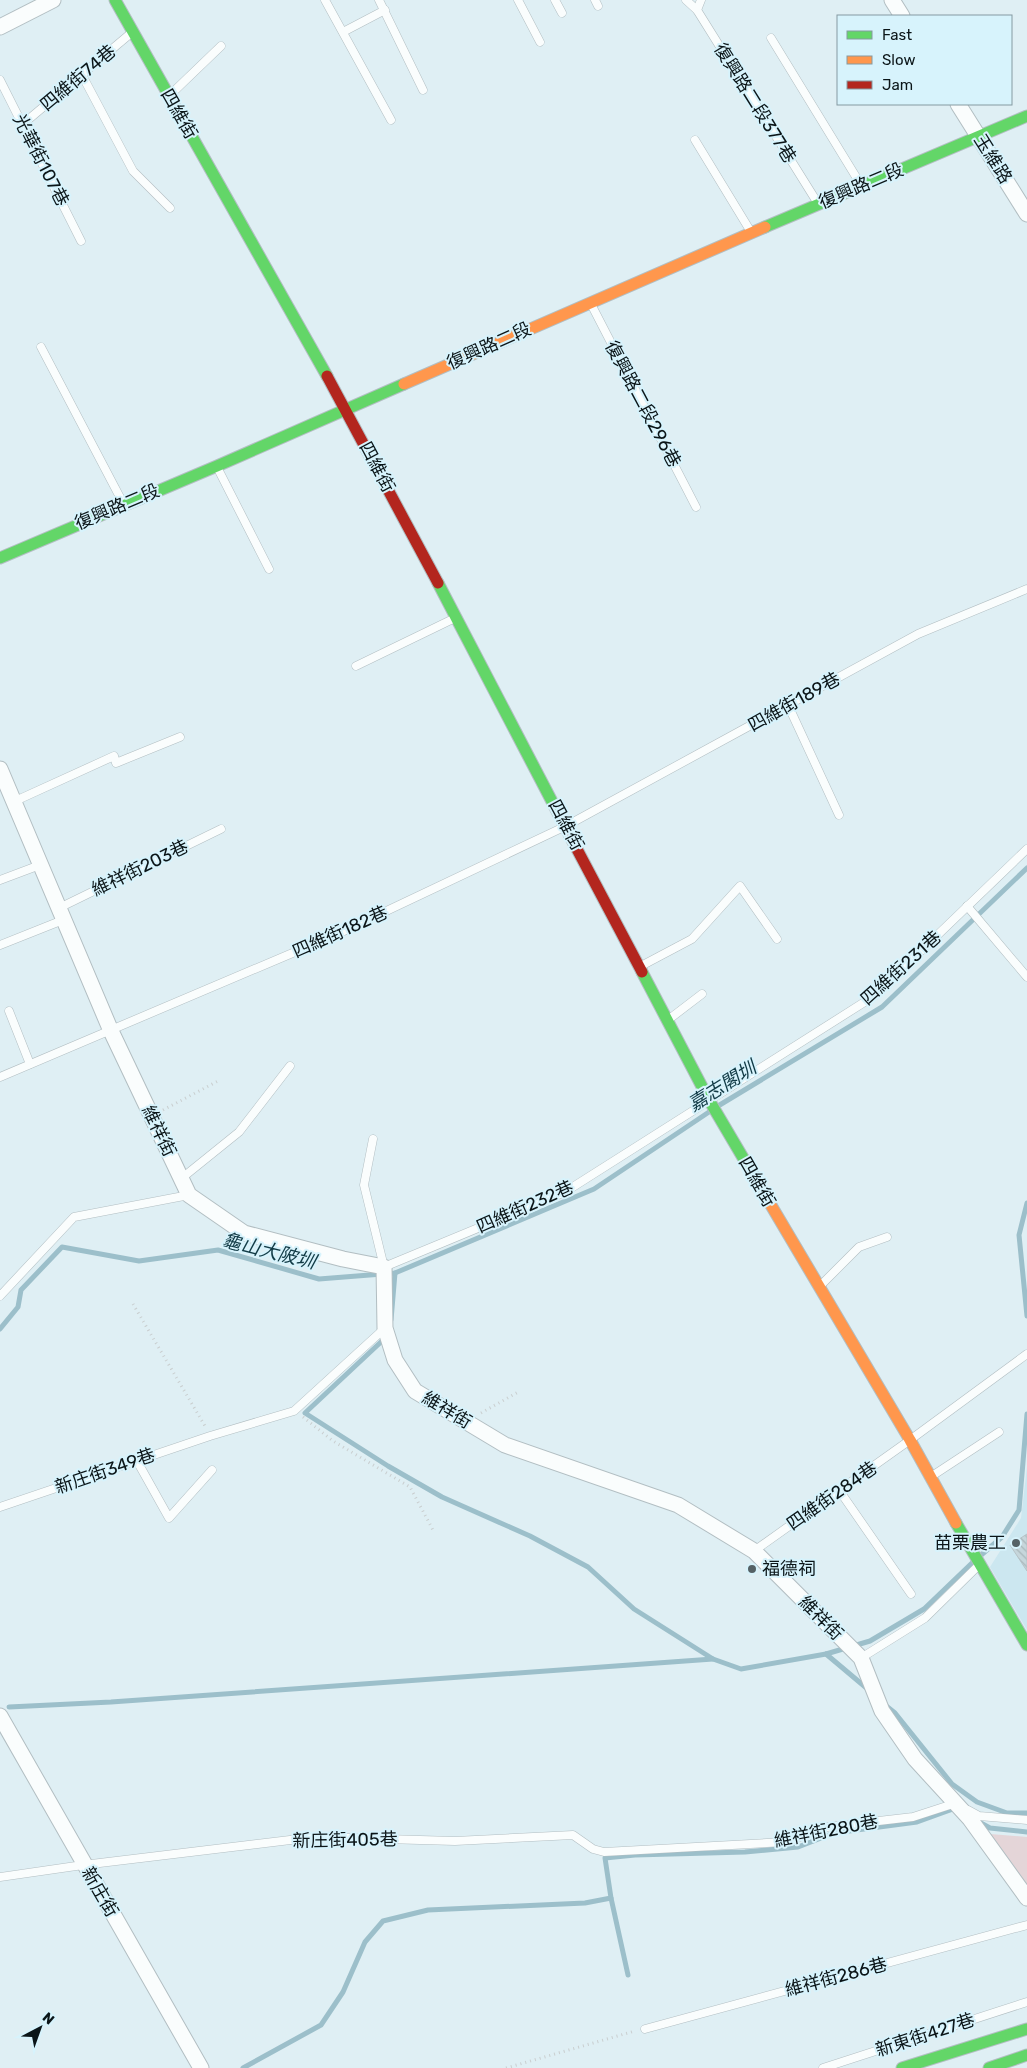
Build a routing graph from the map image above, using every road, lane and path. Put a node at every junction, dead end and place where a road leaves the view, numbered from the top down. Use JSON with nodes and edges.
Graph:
{"nodes":[{"id":1,"x":53,"y":0,"type":"edge"},
{"id":2,"x":115,"y":0,"type":"edge"},
{"id":3,"x":325,"y":0,"type":"edge"},
{"id":4,"x":379,"y":0,"type":"edge"},
{"id":5,"x":518,"y":0,"type":"edge"},
{"id":6,"x":555,"y":0,"type":"edge"},
{"id":7,"x":686,"y":0,"type":"edge"},
{"id":8,"x":701,"y":0,"type":"edge"},
{"id":9,"x":892,"y":0,"type":"edge"},
{"id":10,"x":385,"y":10,"type":"junction"},
{"id":11,"x":697,"y":10,"type":"junction"},
{"id":12,"x":562,"y":13,"type":"dead end"},
{"id":13,"x":901,"y":15,"type":"edge"},
{"id":14,"x":0,"y":27,"type":"edge"},
{"id":15,"x":132,"y":32,"type":"junction"},
{"id":16,"x":343,"y":32,"type":"junction"},
{"id":17,"x":771,"y":38,"type":"dead end"},
{"id":18,"x":540,"y":42,"type":"dead end"},
{"id":19,"x":221,"y":46,"type":"dead end"},
{"id":20,"x":82,"y":75,"type":"junction"},
{"id":21,"x":0,"y":80,"type":"edge"},
{"id":22,"x":423,"y":90,"type":"dead end"},
{"id":23,"x":169,"y":97,"type":"junction"},
{"id":24,"x":959,"y":105,"type":"edge"},
{"id":25,"x":1027,"y":116,"type":"edge"},
{"id":26,"x":391,"y":120,"type":"dead end"},
{"id":27,"x":23,"y":124,"type":"junction"},
{"id":28,"x":979,"y":137,"type":"junction"},
{"id":29,"x":695,"y":140,"type":"dead end"},
{"id":30,"x":862,"y":186,"type":"junction"},
{"id":31,"x":818,"y":204,"type":"junction"},
{"id":32,"x":170,"y":208,"type":"dead end"},
{"id":33,"x":1027,"y":214,"type":"edge"},
{"id":34,"x":751,"y":233,"type":"junction"},
{"id":35,"x":81,"y":241,"type":"dead end"},
{"id":36,"x":590,"y":302,"type":"junction"},
{"id":37,"x":41,"y":347,"type":"dead end"},
{"id":38,"x":346,"y":409,"type":"junction"},
{"id":39,"x":216,"y":466,"type":"junction"},
{"id":40,"x":124,"y":504,"type":"junction"},
{"id":41,"x":696,"y":507,"type":"dead end"},
{"id":42,"x":0,"y":558,"type":"edge"},
{"id":43,"x":269,"y":569,"type":"dead end"},
{"id":44,"x":1027,"y":589,"type":"edge"},
{"id":45,"x":456,"y":618,"type":"junction"},
{"id":46,"x":356,"y":666,"type":"dead end"},
{"id":47,"x":788,"y":705,"type":"junction"},
{"id":48,"x":180,"y":737,"type":"dead end"},
{"id":49,"x":0,"y":769,"type":"edge"},
{"id":50,"x":13,"y":802,"type":"junction"},
{"id":51,"x":839,"y":815,"type":"dead end"},
{"id":52,"x":566,"y":826,"type":"junction"},
{"id":53,"x":222,"y":828,"type":"dead end"},
{"id":54,"x":1027,"y":849,"type":"edge"},
{"id":55,"x":40,"y":866,"type":"junction"},
{"id":56,"x":0,"y":880,"type":"edge"},
{"id":57,"x":967,"y":906,"type":"junction"},
{"id":58,"x":61,"y":914,"type":"junction"},
{"id":59,"x":777,"y":939,"type":"dead end"},
{"id":60,"x":0,"y":944,"type":"edge"},
{"id":61,"x":639,"y":966,"type":"junction"},
{"id":62,"x":1027,"y":977,"type":"edge"},
{"id":63,"x":702,"y":994,"type":"dead end"},
{"id":64,"x":9,"y":1011,"type":"dead end"},
{"id":65,"x":667,"y":1021,"type":"junction"},
{"id":66,"x":111,"y":1030,"type":"junction"},
{"id":67,"x":30,"y":1064,"type":"junction"},
{"id":68,"x":290,"y":1066,"type":"dead end"},
{"id":69,"x":0,"y":1077,"type":"edge"},
{"id":70,"x":218,"y":1081,"type":"dead end"},
{"id":71,"x":709,"y":1100,"type":"junction"},
{"id":72,"x":152,"y":1115,"type":"junction"},
{"id":73,"x":373,"y":1140,"type":"dead end"},
{"id":74,"x":182,"y":1178,"type":"junction"},
{"id":75,"x":189,"y":1195,"type":"junction"},
{"id":76,"x":887,"y":1238,"type":"dead end"},
{"id":77,"x":384,"y":1267,"type":"junction"},
{"id":78,"x":819,"y":1288,"type":"junction"},
{"id":79,"x":0,"y":1296,"type":"edge"},
{"id":80,"x":133,"y":1304,"type":"dead end"},
{"id":81,"x":384,"y":1328,"type":"junction"},
{"id":82,"x":1027,"y":1354,"type":"edge"},
{"id":83,"x":520,"y":1391,"type":"dead end"},
{"id":84,"x":294,"y":1411,"type":"junction"},
{"id":85,"x":466,"y":1422,"type":"junction"},
{"id":86,"x":999,"y":1432,"type":"dead end"},
{"id":87,"x":210,"y":1436,"type":"junction"},
{"id":88,"x":910,"y":1440,"type":"junction"},
{"id":89,"x":137,"y":1461,"type":"junction"},
{"id":90,"x":212,"y":1470,"type":"dead end"},
{"id":91,"x":930,"y":1477,"type":"junction"},
{"id":92,"x":839,"y":1490,"type":"junction"},
{"id":93,"x":0,"y":1507,"type":"edge"},
{"id":94,"x":433,"y":1530,"type":"dead end"},
{"id":95,"x":754,"y":1551,"type":"junction"},
{"id":96,"x":979,"y":1564,"type":"junction"},
{"id":97,"x":911,"y":1594,"type":"dead end"},
{"id":98,"x":1027,"y":1645,"type":"edge"},
{"id":99,"x":861,"y":1658,"type":"junction"},
{"id":100,"x":0,"y":1716,"type":"edge"},
{"id":101,"x":956,"y":1802,"type":"junction"},
{"id":102,"x":1027,"y":1820,"type":"edge"},
{"id":103,"x":604,"y":1852,"type":"joint"},
{"id":104,"x":83,"y":1864,"type":"junction"},
{"id":105,"x":0,"y":1876,"type":"edge"},
{"id":106,"x":1027,"y":1898,"type":"edge"},
{"id":107,"x":1027,"y":1925,"type":"edge"},
{"id":108,"x":1027,"y":2002,"type":"edge"},
{"id":109,"x":645,"y":2028,"type":"joint"},
{"id":110,"x":1027,"y":2030,"type":"edge"},
{"id":111,"x":1027,"y":2055,"type":"edge"},
{"id":112,"x":201,"y":2068,"type":"edge"},
{"id":113,"x":506,"y":2068,"type":"edge"},
{"id":114,"x":824,"y":2068,"type":"edge"},
{"id":115,"x":902,"y":2068,"type":"edge"},
{"id":116,"x":989,"y":2068,"type":"edge"}],
"edges":[{"from":1,"to":14,"type":"street"},
{"from":2,"to":15,"type":"street","name":"四維街"},
{"from":3,"to":16,"type":"lane"},
{"from":4,"to":10,"type":"lane"},
{"from":5,"to":18,"type":"lane"},
{"from":6,"to":12,"type":"lane"},
{"from":7,"to":11,"type":"lane","name":"復興路二段377巷"},
{"from":8,"to":11,"type":"lane"},
{"from":9,"to":13,"type":"street"},
{"from":10,"to":16,"type":"lane"},
{"from":10,"to":22,"type":"lane"},
{"from":11,"to":31,"type":"lane","name":"復興路二段377巷"},
{"from":15,"to":20,"type":"lane","name":"四維街74巷"},
{"from":15,"to":23,"type":"street","name":"四維街"},
{"from":16,"to":26,"type":"lane"},
{"from":17,"to":30,"type":"lane"},
{"from":19,"to":23,"type":"lane"},
{"from":20,"to":27,"type":"lane","name":"四維街74巷"},
{"from":20,"to":32,"type":"lane"},
{"from":21,"to":27,"type":"lane","name":"光華街107巷"},
{"from":23,"to":38,"type":"street","name":"四維街"},
{"from":24,"to":28,"type":"street","name":"玉維路"},
{"from":25,"to":28,"type":"street","name":"復興路二段"},
{"from":27,"to":35,"type":"lane","name":"光華街107巷"},
{"from":28,"to":30,"type":"street","name":"復興路二段"},
{"from":28,"to":33,"type":"street","name":"玉維路"},
{"from":29,"to":34,"type":"lane"},
{"from":30,"to":31,"type":"street","name":"復興路二段"},
{"from":31,"to":34,"type":"street","name":"復興路二段"},
{"from":34,"to":36,"type":"street","name":"復興路二段"},
{"from":36,"to":38,"type":"street","name":"復興路二段"},
{"from":36,"to":41,"type":"lane","name":"復興路二段296巷"},
{"from":37,"to":40,"type":"lane"},
{"from":38,"to":39,"type":"street","name":"復興路二段"},
{"from":38,"to":45,"type":"street","name":"四維街"},
{"from":39,"to":40,"type":"street","name":"復興路二段"},
{"from":39,"to":43,"type":"lane"},
{"from":40,"to":42,"type":"street","name":"復興路二段"},
{"from":44,"to":47,"type":"lane","name":"四維街189巷"},
{"from":45,"to":46,"type":"lane"},
{"from":45,"to":52,"type":"street","name":"四維街"},
{"from":47,"to":51,"type":"lane"},
{"from":47,"to":52,"type":"lane","name":"四維街189巷"},
{"from":48,"to":50,"type":"lane"},
{"from":49,"to":50,"type":"street","name":"維祥街"},
{"from":50,"to":55,"type":"street","name":"維祥街"},
{"from":52,"to":61,"type":"street","name":"四維街"},
{"from":52,"to":66,"type":"lane","name":"四維街182巷"},
{"from":53,"to":58,"type":"lane","name":"維祥街203巷"},
{"from":54,"to":57,"type":"lane","name":"四維街231巷"},
{"from":55,"to":56,"type":"lane"},
{"from":55,"to":58,"type":"street","name":"維祥街"},
{"from":57,"to":62,"type":"lane"},
{"from":57,"to":71,"type":"lane","name":"四維街231巷"},
{"from":58,"to":60,"type":"lane","name":"維祥街203巷"},
{"from":58,"to":66,"type":"street","name":"維祥街"},
{"from":59,"to":61,"type":"lane"},
{"from":61,"to":65,"type":"street","name":"四維街"},
{"from":63,"to":65,"type":"lane"},
{"from":64,"to":67,"type":"lane"},
{"from":65,"to":71,"type":"street","name":"四維街"},
{"from":66,"to":67,"type":"lane","name":"四維街182巷"},
{"from":66,"to":72,"type":"street","name":"維祥街"},
{"from":67,"to":69,"type":"lane","name":"四維街182巷"},
{"from":68,"to":74,"type":"lane"},
{"from":70,"to":72,"type":"path"},
{"from":71,"to":77,"type":"lane","name":"四維街232巷"},
{"from":71,"to":78,"type":"street","name":"四維街"},
{"from":72,"to":74,"type":"street","name":"維祥街"},
{"from":73,"to":77,"type":"lane"},
{"from":74,"to":75,"type":"street","name":"維祥街"},
{"from":75,"to":77,"type":"street"},
{"from":75,"to":79,"type":"lane"},
{"from":76,"to":78,"type":"lane"},
{"from":77,"to":81,"type":"street","name":"維祥街"},
{"from":78,"to":88,"type":"street","name":"四維街"},
{"from":80,"to":87,"type":"path"},
{"from":81,"to":84,"type":"lane"},
{"from":81,"to":85,"type":"street","name":"維祥街"},
{"from":82,"to":88,"type":"lane","name":"四維街284巷"},
{"from":83,"to":85,"type":"path"},
{"from":84,"to":87,"type":"lane","name":"新庄街349巷"},
{"from":84,"to":94,"type":"path"},
{"from":85,"to":95,"type":"street","name":"維祥街"},
{"from":86,"to":91,"type":"lane"},
{"from":87,"to":89,"type":"lane","name":"新庄街349巷"},
{"from":88,"to":91,"type":"street","name":"四維街"},
{"from":88,"to":92,"type":"lane","name":"四維街284巷"},
{"from":89,"to":90,"type":"lane"},
{"from":89,"to":93,"type":"lane","name":"新庄街349巷"},
{"from":91,"to":96,"type":"street","name":"四維街"},
{"from":92,"to":95,"type":"lane","name":"四維街284巷"},
{"from":92,"to":97,"type":"lane"},
{"from":95,"to":99,"type":"street","name":"維祥街"},
{"from":96,"to":98,"type":"street","name":"四維街"},
{"from":96,"to":99,"type":"lane"},
{"from":99,"to":101,"type":"street","name":"維祥街"},
{"from":100,"to":104,"type":"street","name":"新庄街"},
{"from":101,"to":102,"type":"lane"},
{"from":101,"to":103,"type":"lane","name":"維祥街280巷"},
{"from":101,"to":106,"type":"street","name":"維祥街"},
{"from":103,"to":104,"type":"lane","name":"新庄街405巷"},
{"from":104,"to":105,"type":"lane","name":"新庄街405巷"},
{"from":104,"to":112,"type":"street","name":"新庄街"},
{"from":107,"to":109,"type":"lane","name":"維祥街286巷"},
{"from":108,"to":114,"type":"lane","name":"新東街427巷"},
{"from":109,"to":113,"type":"path"},
{"from":110,"to":115,"type":"street"},
{"from":111,"to":116,"type":"street"}]}
